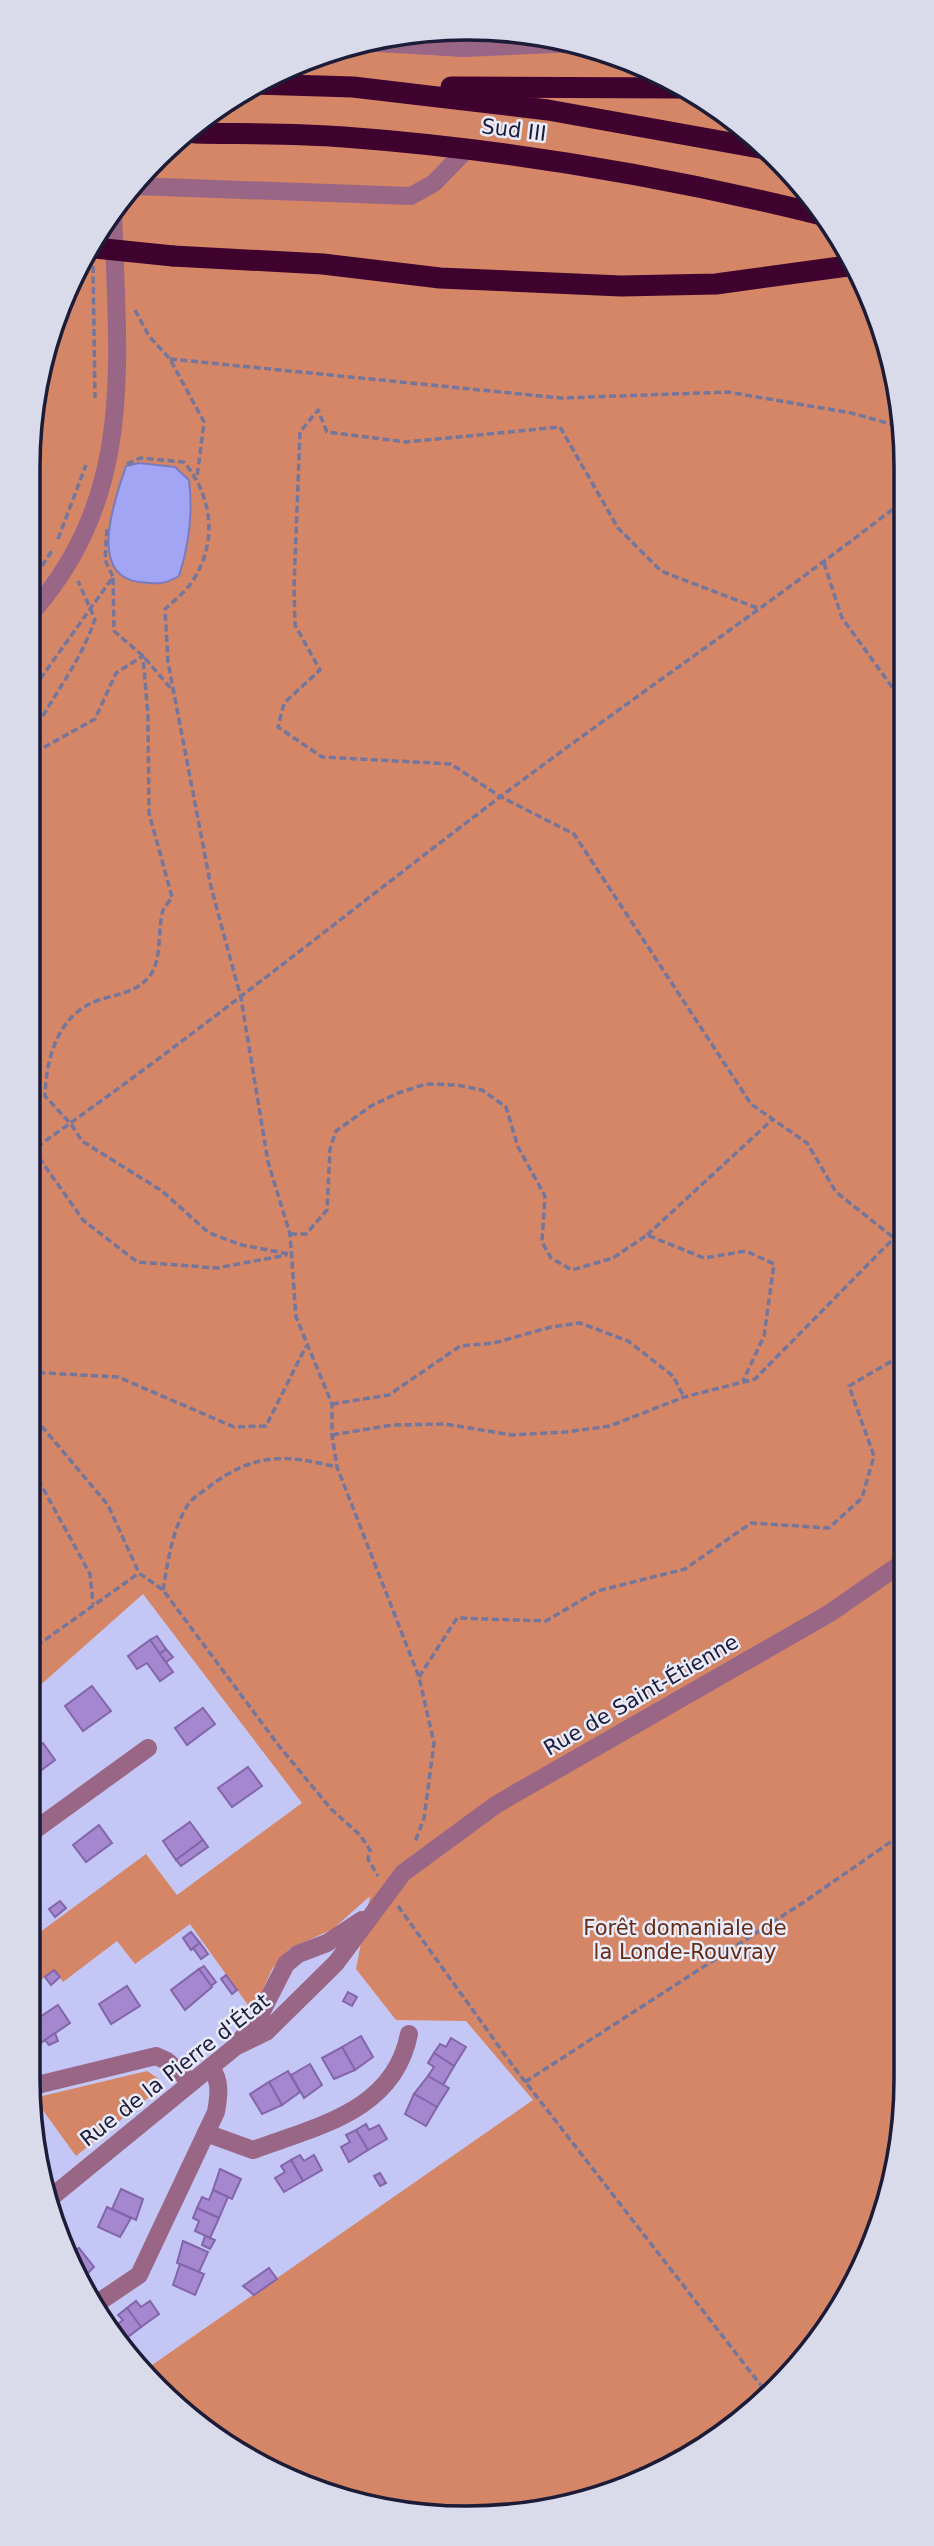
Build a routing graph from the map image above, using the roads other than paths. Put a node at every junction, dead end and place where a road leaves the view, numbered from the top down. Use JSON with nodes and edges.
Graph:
{"nodes":[{"id":1,"x":407,"y":45,"type":"edge"},
{"id":2,"x":530,"y":45,"type":"edge"},
{"id":3,"x":276,"y":85,"type":"edge"},
{"id":4,"x":353,"y":86,"type":"junction"},
{"id":5,"x":663,"y":88,"type":"edge"},
{"id":6,"x":201,"y":133,"type":"edge"},
{"id":7,"x":748,"y":146,"type":"edge"},
{"id":8,"x":467,"y":149,"type":"junction"},
{"id":9,"x":146,"y":186,"type":"edge"},
{"id":10,"x":809,"y":212,"type":"edge"},
{"id":11,"x":113,"y":228,"type":"edge"},
{"id":12,"x":96,"y":256,"type":"edge"},
{"id":13,"x":844,"y":267,"type":"edge"},
{"id":14,"x":40,"y":604,"type":"edge"},
{"id":15,"x":894,"y":1569,"type":"edge"},
{"id":16,"x":148,"y":1748,"type":"dead end"},
{"id":17,"x":40,"y":1826,"type":"edge"},
{"id":18,"x":403,"y":1873,"type":"joint"},
{"id":19,"x":368,"y":1916,"type":"junction"},
{"id":20,"x":409,"y":2034,"type":"dead end"},
{"id":21,"x":235,"y":2047,"type":"junction"},
{"id":22,"x":211,"y":2067,"type":"junction"},
{"id":23,"x":191,"y":2082,"type":"junction"},
{"id":24,"x":40,"y":2084,"type":"edge"},
{"id":25,"x":206,"y":2133,"type":"junction"},
{"id":26,"x":56,"y":2193,"type":"edge"},
{"id":27,"x":102,"y":2300,"type":"edge"}],
"edges":[{"from":1,"to":2,"type":"street"},
{"from":3,"to":4,"type":"highway","name":"Sud III"},
{"from":4,"to":5,"type":"highway"},
{"from":4,"to":7,"type":"highway","name":"Sud III"},
{"from":6,"to":8,"type":"highway","name":"Sud III"},
{"from":8,"to":9,"type":"street"},
{"from":8,"to":10,"type":"highway","name":"Sud III"},
{"from":11,"to":14,"type":"street"},
{"from":12,"to":13,"type":"highway","bridge":true},
{"from":15,"to":18,"type":"street","name":"Rue de Saint-Étienne"},
{"from":16,"to":17,"type":"street"},
{"from":18,"to":19,"type":"street","name":"Rue de la Pierre d'État"},
{"from":19,"to":21,"type":"street","name":"Rue de la Pierre d'État"},
{"from":19,"to":21,"type":"street"},
{"from":20,"to":25,"type":"street"},
{"from":21,"to":22,"type":"street","name":"Rue de la Pierre d'État"},
{"from":22,"to":23,"type":"street","name":"Rue de la Pierre d'État"},
{"from":22,"to":25,"type":"street"},
{"from":23,"to":24,"type":"street"},
{"from":23,"to":26,"type":"street","name":"Rue de la Pierre d'État"},
{"from":25,"to":27,"type":"street"}]}
